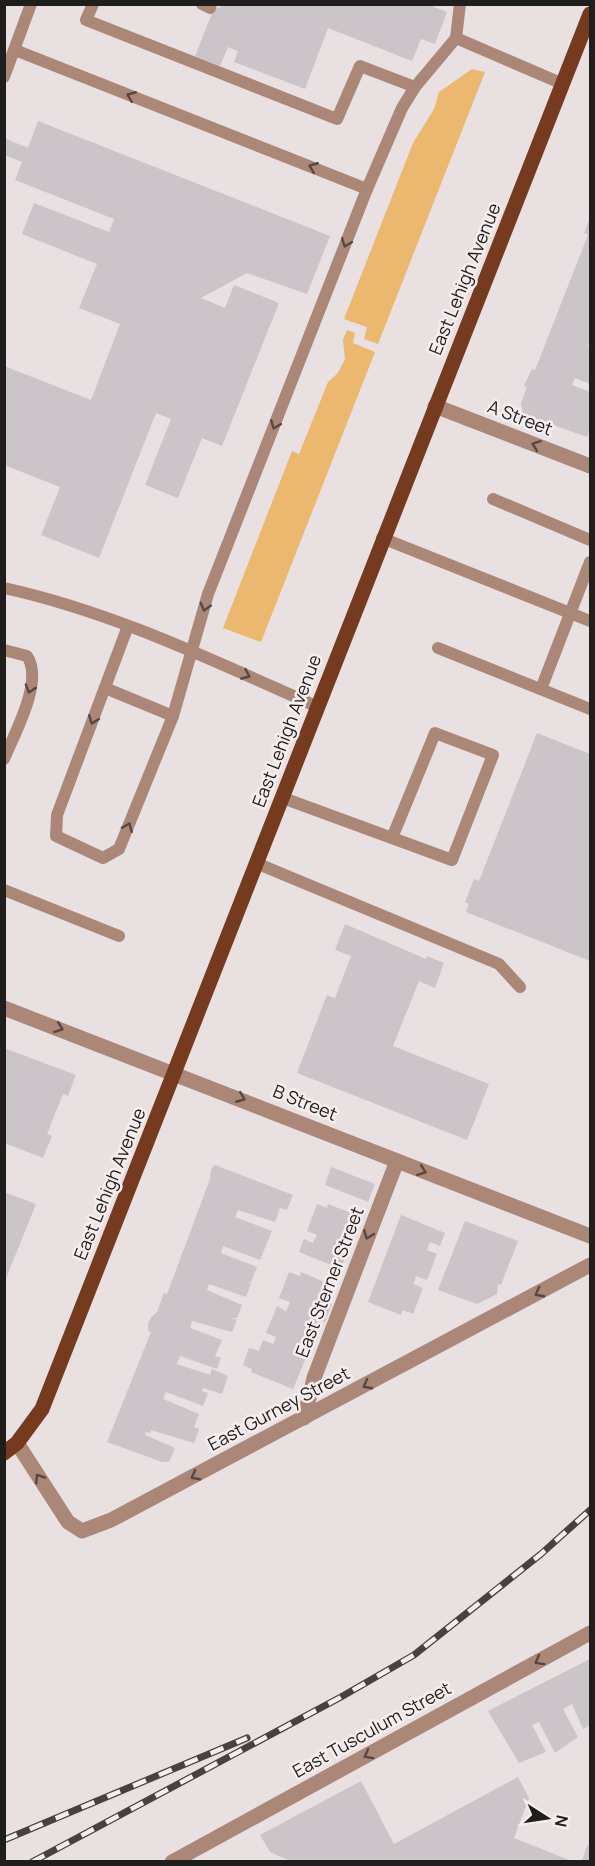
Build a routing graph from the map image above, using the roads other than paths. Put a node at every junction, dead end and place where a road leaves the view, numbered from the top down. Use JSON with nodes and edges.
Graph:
{"nodes":[{"id":1,"x":31,"y":4,"type":"edge"},
{"id":2,"x":93,"y":4,"type":"edge"},
{"id":3,"x":460,"y":4,"type":"edge"},
{"id":4,"x":591,"y":14,"type":"edge"},
{"id":5,"x":456,"y":38,"type":"junction"},
{"id":6,"x":15,"y":50,"type":"junction"},
{"id":7,"x":4,"y":77,"type":"edge"},
{"id":8,"x":563,"y":84,"type":"junction"},
{"id":9,"x":416,"y":87,"type":"junction"},
{"id":10,"x":367,"y":189,"type":"junction"},
{"id":11,"x":435,"y":406,"type":"junction"},
{"id":12,"x":591,"y":466,"type":"edge"},
{"id":13,"x":493,"y":499,"type":"dead end"},
{"id":14,"x":382,"y":538,"type":"junction"},
{"id":15,"x":591,"y":540,"type":"edge"},
{"id":16,"x":591,"y":562,"type":"edge"},
{"id":17,"x":4,"y":588,"type":"edge"},
{"id":18,"x":570,"y":613,"type":"junction"},
{"id":19,"x":591,"y":621,"type":"edge"},
{"id":20,"x":128,"y":626,"type":"junction"},
{"id":21,"x":438,"y":648,"type":"dead end"},
{"id":22,"x":4,"y":650,"type":"edge"},
{"id":23,"x":192,"y":652,"type":"junction"},
{"id":24,"x":105,"y":688,"type":"junction"},
{"id":25,"x":541,"y":689,"type":"junction"},
{"id":26,"x":318,"y":707,"type":"junction"},
{"id":27,"x":591,"y":709,"type":"edge"},
{"id":28,"x":172,"y":716,"type":"junction"},
{"id":29,"x":4,"y":759,"type":"edge"},
{"id":30,"x":283,"y":798,"type":"junction"},
{"id":31,"x":392,"y":838,"type":"junction"},
{"id":32,"x":256,"y":863,"type":"junction"},
{"id":33,"x":4,"y":890,"type":"edge"},
{"id":34,"x":119,"y":936,"type":"dead end"},
{"id":35,"x":520,"y":987,"type":"dead end"},
{"id":36,"x":4,"y":1008,"type":"edge"},
{"id":37,"x":175,"y":1072,"type":"junction"},
{"id":38,"x":397,"y":1161,"type":"junction"},
{"id":39,"x":591,"y":1236,"type":"edge"},
{"id":40,"x":591,"y":1265,"type":"edge"},
{"id":41,"x":304,"y":1418,"type":"junction"},
{"id":42,"x":10,"y":1448,"type":"edge"},
{"id":43,"x":591,"y":1633,"type":"edge"},
{"id":44,"x":172,"y":1862,"type":"edge"}],
"edges":[{"from":1,"to":6,"type":"lane"},
{"from":2,"to":9,"type":"lane"},
{"from":3,"to":5,"type":"lane"},
{"from":4,"to":8,"type":"main road","name":"East Lehigh Avenue"},
{"from":5,"to":8,"type":"lane"},
{"from":5,"to":9,"type":"lane"},
{"from":6,"to":7,"type":"lane"},
{"from":10,"to":6,"type":"lane","one_way":true},
{"from":8,"to":11,"type":"main road","name":"East Lehigh Avenue"},
{"from":9,"to":10,"type":"lane"},
{"from":10,"to":23,"type":"lane","one_way":true},
{"from":12,"to":11,"type":"street","name":"A Street","one_way":true},
{"from":11,"to":14,"type":"main road","name":"East Lehigh Avenue"},
{"from":13,"to":15,"type":"lane"},
{"from":14,"to":18,"type":"lane"},
{"from":14,"to":26,"type":"main road","name":"East Lehigh Avenue"},
{"from":16,"to":18,"type":"lane"},
{"from":17,"to":20,"type":"lane"},
{"from":18,"to":19,"type":"lane"},
{"from":18,"to":25,"type":"lane"},
{"from":20,"to":23,"type":"lane"},
{"from":20,"to":24,"type":"lane"},
{"from":21,"to":25,"type":"lane"},
{"from":22,"to":29,"type":"lane","one_way":true},
{"from":23,"to":26,"type":"lane","one_way":true},
{"from":23,"to":28,"type":"lane"},
{"from":24,"to":28,"type":"lane"},
{"from":24,"to":28,"type":"lane","one_way":true},
{"from":25,"to":27,"type":"lane"},
{"from":26,"to":30,"type":"main road","name":"East Lehigh Avenue"},
{"from":30,"to":31,"type":"lane"},
{"from":30,"to":32,"type":"main road","name":"East Lehigh Avenue"},
{"from":31,"to":31,"type":"lane"},
{"from":32,"to":35,"type":"lane"},
{"from":32,"to":37,"type":"main road","name":"East Lehigh Avenue"},
{"from":33,"to":34,"type":"lane"},
{"from":36,"to":37,"type":"street","name":"B Street","one_way":true},
{"from":37,"to":38,"type":"street","name":"B Street","one_way":true},
{"from":37,"to":42,"type":"main road","name":"East Lehigh Avenue"},
{"from":38,"to":39,"type":"street","name":"B Street","one_way":true},
{"from":38,"to":41,"type":"street","name":"East Sterner Street","one_way":true},
{"from":40,"to":41,"type":"street","name":"East Gurney Street","one_way":true},
{"from":41,"to":42,"type":"street","name":"East Gurney Street","one_way":true},
{"from":43,"to":44,"type":"street","name":"East Tusculum Street","one_way":true}]}
